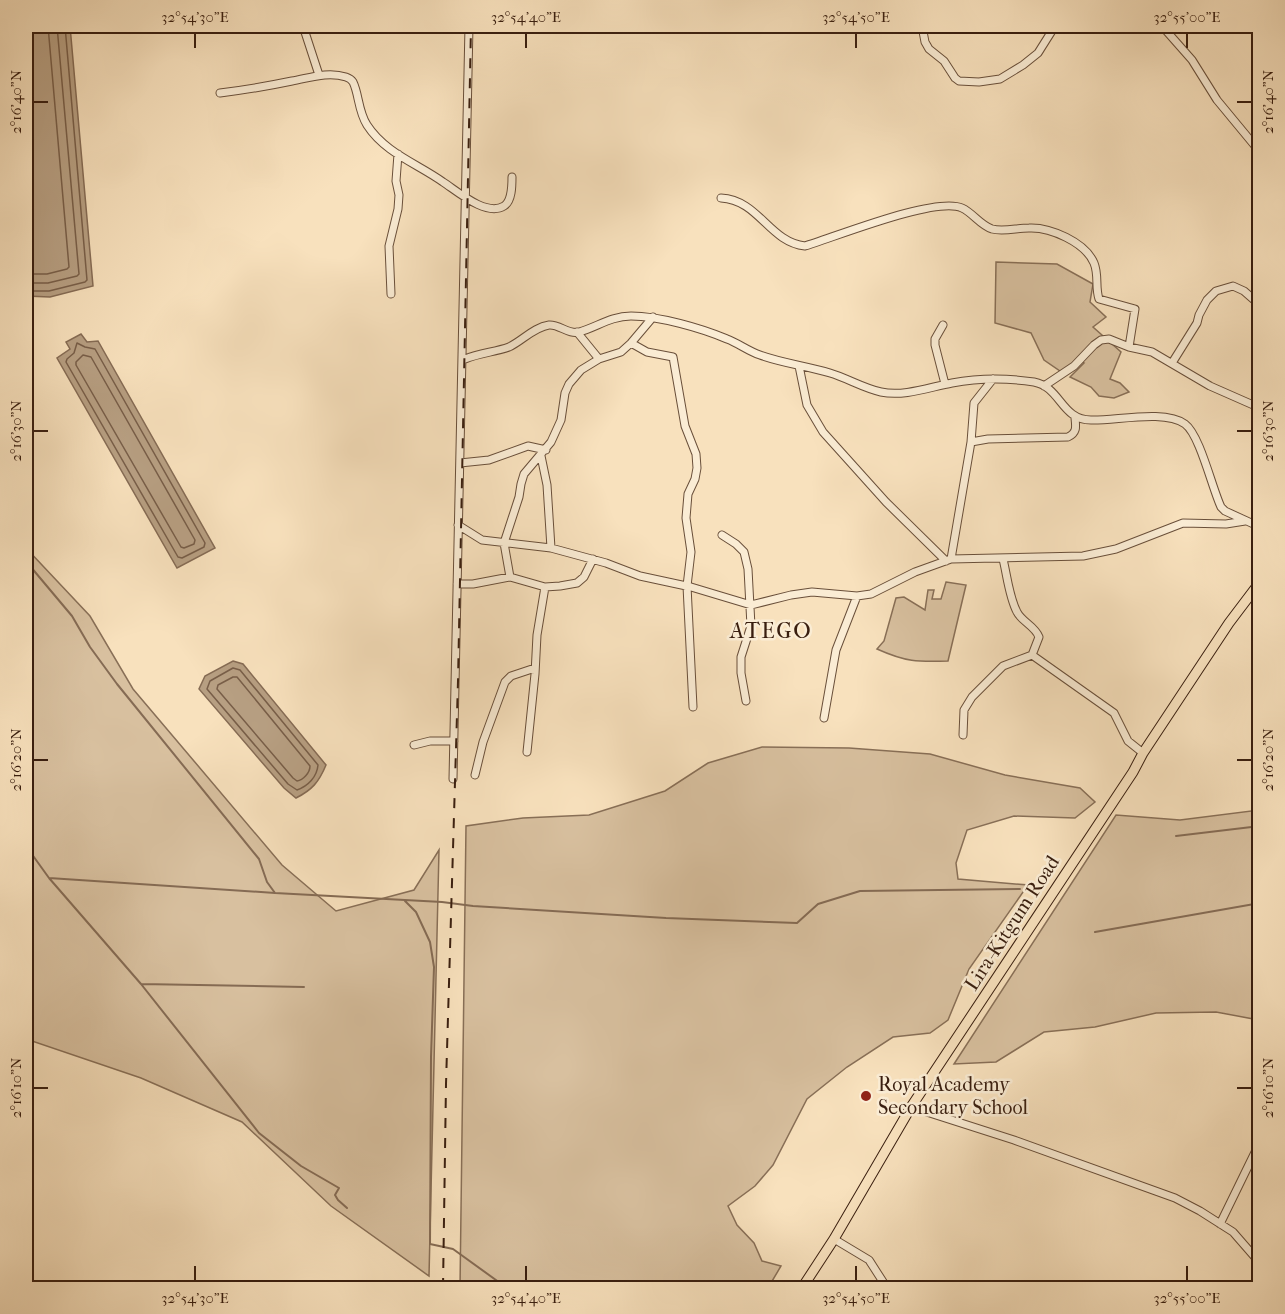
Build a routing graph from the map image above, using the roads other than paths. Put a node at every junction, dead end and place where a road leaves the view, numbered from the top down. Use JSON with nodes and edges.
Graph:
{"nodes":[{"id":1,"x":303,"y":26,"type":"edge"},
{"id":2,"x":469,"y":26,"type":"edge"},
{"id":3,"x":922,"y":26,"type":"edge"},
{"id":4,"x":1055,"y":26,"type":"edge"},
{"id":5,"x":1162,"y":26,"type":"edge"},
{"id":6,"x":319,"y":75,"type":"junction"},
{"id":7,"x":220,"y":93,"type":"dead end"},
{"id":8,"x":1260,"y":152,"type":"edge"},
{"id":9,"x":398,"y":154,"type":"junction"},
{"id":10,"x":512,"y":177,"type":"dead end"},
{"id":11,"x":721,"y":198,"type":"dead end"},
{"id":12,"x":465,"y":199,"type":"junction"},
{"id":13,"x":392,"y":294,"type":"dead end"},
{"id":14,"x":1260,"y":305,"type":"edge"},
{"id":15,"x":653,"y":317,"type":"junction"},
{"id":16,"x":943,"y":325,"type":"dead end"},
{"id":17,"x":577,"y":333,"type":"junction"},
{"id":18,"x":631,"y":344,"type":"junction"},
{"id":19,"x":1129,"y":347,"type":"junction"},
{"id":20,"x":462,"y":358,"type":"junction"},
{"id":21,"x":599,"y":359,"type":"junction"},
{"id":22,"x":1172,"y":363,"type":"junction"},
{"id":23,"x":799,"y":366,"type":"junction"},
{"id":24,"x":993,"y":379,"type":"junction"},
{"id":25,"x":945,"y":384,"type":"junction"},
{"id":26,"x":1044,"y":386,"type":"junction"},
{"id":27,"x":1260,"y":408,"type":"edge"},
{"id":28,"x":1075,"y":418,"type":"junction"},
{"id":29,"x":971,"y":442,"type":"junction"},
{"id":30,"x":543,"y":453,"type":"junction"},
{"id":31,"x":460,"y":463,"type":"junction"},
{"id":32,"x":1245,"y":521,"type":"junction"},
{"id":33,"x":458,"y":525,"type":"junction"},
{"id":34,"x":1260,"y":527,"type":"edge"},
{"id":35,"x":722,"y":535,"type":"dead end"},
{"id":36,"x":504,"y":543,"type":"junction"},
{"id":37,"x":551,"y":548,"type":"junction"},
{"id":38,"x":593,"y":559,"type":"junction"},
{"id":39,"x":1003,"y":559,"type":"junction"},
{"id":40,"x":949,"y":560,"type":"junction"},
{"id":41,"x":510,"y":577,"type":"junction"},
{"id":42,"x":1260,"y":582,"type":"edge"},
{"id":43,"x":457,"y":584,"type":"junction"},
{"id":44,"x":687,"y":586,"type":"junction"},
{"id":45,"x":545,"y":587,"type":"junction"},
{"id":46,"x":856,"y":596,"type":"junction"},
{"id":47,"x":751,"y":605,"type":"junction"},
{"id":48,"x":1032,"y":655,"type":"junction"},
{"id":49,"x":535,"y":668,"type":"junction"},
{"id":50,"x":746,"y":701,"type":"dead end"},
{"id":51,"x":693,"y":706,"type":"dead end"},
{"id":52,"x":824,"y":718,"type":"dead end"},
{"id":53,"x":963,"y":735,"type":"dead end"},
{"id":54,"x":454,"y":741,"type":"junction"},
{"id":55,"x":414,"y":745,"type":"dead end"},
{"id":56,"x":526,"y":752,"type":"dead end"},
{"id":57,"x":1143,"y":753,"type":"junction"},
{"id":58,"x":475,"y":775,"type":"dead end"},
{"id":59,"x":453,"y":779,"type":"dead end"},
{"id":60,"x":911,"y":1107,"type":"junction"},
{"id":61,"x":1260,"y":1142,"type":"edge"},
{"id":62,"x":1220,"y":1224,"type":"junction"},
{"id":63,"x":834,"y":1239,"type":"junction"},
{"id":64,"x":1260,"y":1263,"type":"edge"},
{"id":65,"x":802,"y":1288,"type":"edge"},
{"id":66,"x":887,"y":1288,"type":"edge"}],
"edges":[{"from":1,"to":6,"type":"street"},
{"from":2,"to":12,"type":"street"},
{"from":3,"to":4,"type":"street"},
{"from":5,"to":8,"type":"street"},
{"from":6,"to":7,"type":"street"},
{"from":6,"to":9,"type":"street"},
{"from":9,"to":12,"type":"street"},
{"from":9,"to":13,"type":"street"},
{"from":10,"to":12,"type":"street"},
{"from":11,"to":19,"type":"street"},
{"from":12,"to":20,"type":"street"},
{"from":14,"to":22,"type":"street"},
{"from":15,"to":17,"type":"street"},
{"from":15,"to":18,"type":"street"},
{"from":15,"to":23,"type":"street"},
{"from":16,"to":25,"type":"street"},
{"from":17,"to":20,"type":"street"},
{"from":17,"to":21,"type":"street"},
{"from":18,"to":21,"type":"street"},
{"from":18,"to":44,"type":"street"},
{"from":19,"to":22,"type":"street"},
{"from":19,"to":26,"type":"street"},
{"from":20,"to":31,"type":"street"},
{"from":21,"to":30,"type":"street"},
{"from":22,"to":27,"type":"street"},
{"from":23,"to":25,"type":"street"},
{"from":23,"to":40,"type":"street"},
{"from":24,"to":25,"type":"street"},
{"from":24,"to":26,"type":"street"},
{"from":24,"to":29,"type":"street"},
{"from":26,"to":28,"type":"street"},
{"from":28,"to":29,"type":"street"},
{"from":28,"to":32,"type":"street"},
{"from":29,"to":40,"type":"street"},
{"from":30,"to":31,"type":"street"},
{"from":30,"to":36,"type":"street"},
{"from":30,"to":37,"type":"street"},
{"from":31,"to":33,"type":"street"},
{"from":32,"to":34,"type":"street"},
{"from":32,"to":39,"type":"street"},
{"from":33,"to":36,"type":"street"},
{"from":33,"to":43,"type":"street"},
{"from":35,"to":47,"type":"street"},
{"from":36,"to":37,"type":"street"},
{"from":36,"to":41,"type":"street"},
{"from":37,"to":38,"type":"street"},
{"from":38,"to":44,"type":"street"},
{"from":38,"to":45,"type":"street"},
{"from":39,"to":40,"type":"street"},
{"from":39,"to":48,"type":"street"},
{"from":40,"to":46,"type":"street"},
{"from":41,"to":43,"type":"street"},
{"from":41,"to":45,"type":"street"},
{"from":42,"to":57,"type":"main road","name":"Lira-Kitgum Road"},
{"from":43,"to":54,"type":"street"},
{"from":44,"to":47,"type":"street"},
{"from":44,"to":51,"type":"street"},
{"from":45,"to":49,"type":"street"},
{"from":46,"to":47,"type":"street"},
{"from":46,"to":52,"type":"street"},
{"from":47,"to":50,"type":"street"},
{"from":48,"to":53,"type":"street"},
{"from":48,"to":57,"type":"street"},
{"from":49,"to":56,"type":"street"},
{"from":49,"to":58,"type":"street"},
{"from":54,"to":55,"type":"street"},
{"from":54,"to":59,"type":"street"},
{"from":57,"to":60,"type":"main road","name":"Lira-Kitgum Road"},
{"from":60,"to":62,"type":"street"},
{"from":60,"to":63,"type":"main road","name":"Lira-Kitgum Road"},
{"from":61,"to":62,"type":"street"},
{"from":62,"to":64,"type":"street"},
{"from":63,"to":65,"type":"main road","name":"Lira-Kitgum Road"},
{"from":63,"to":66,"type":"street"}]}
